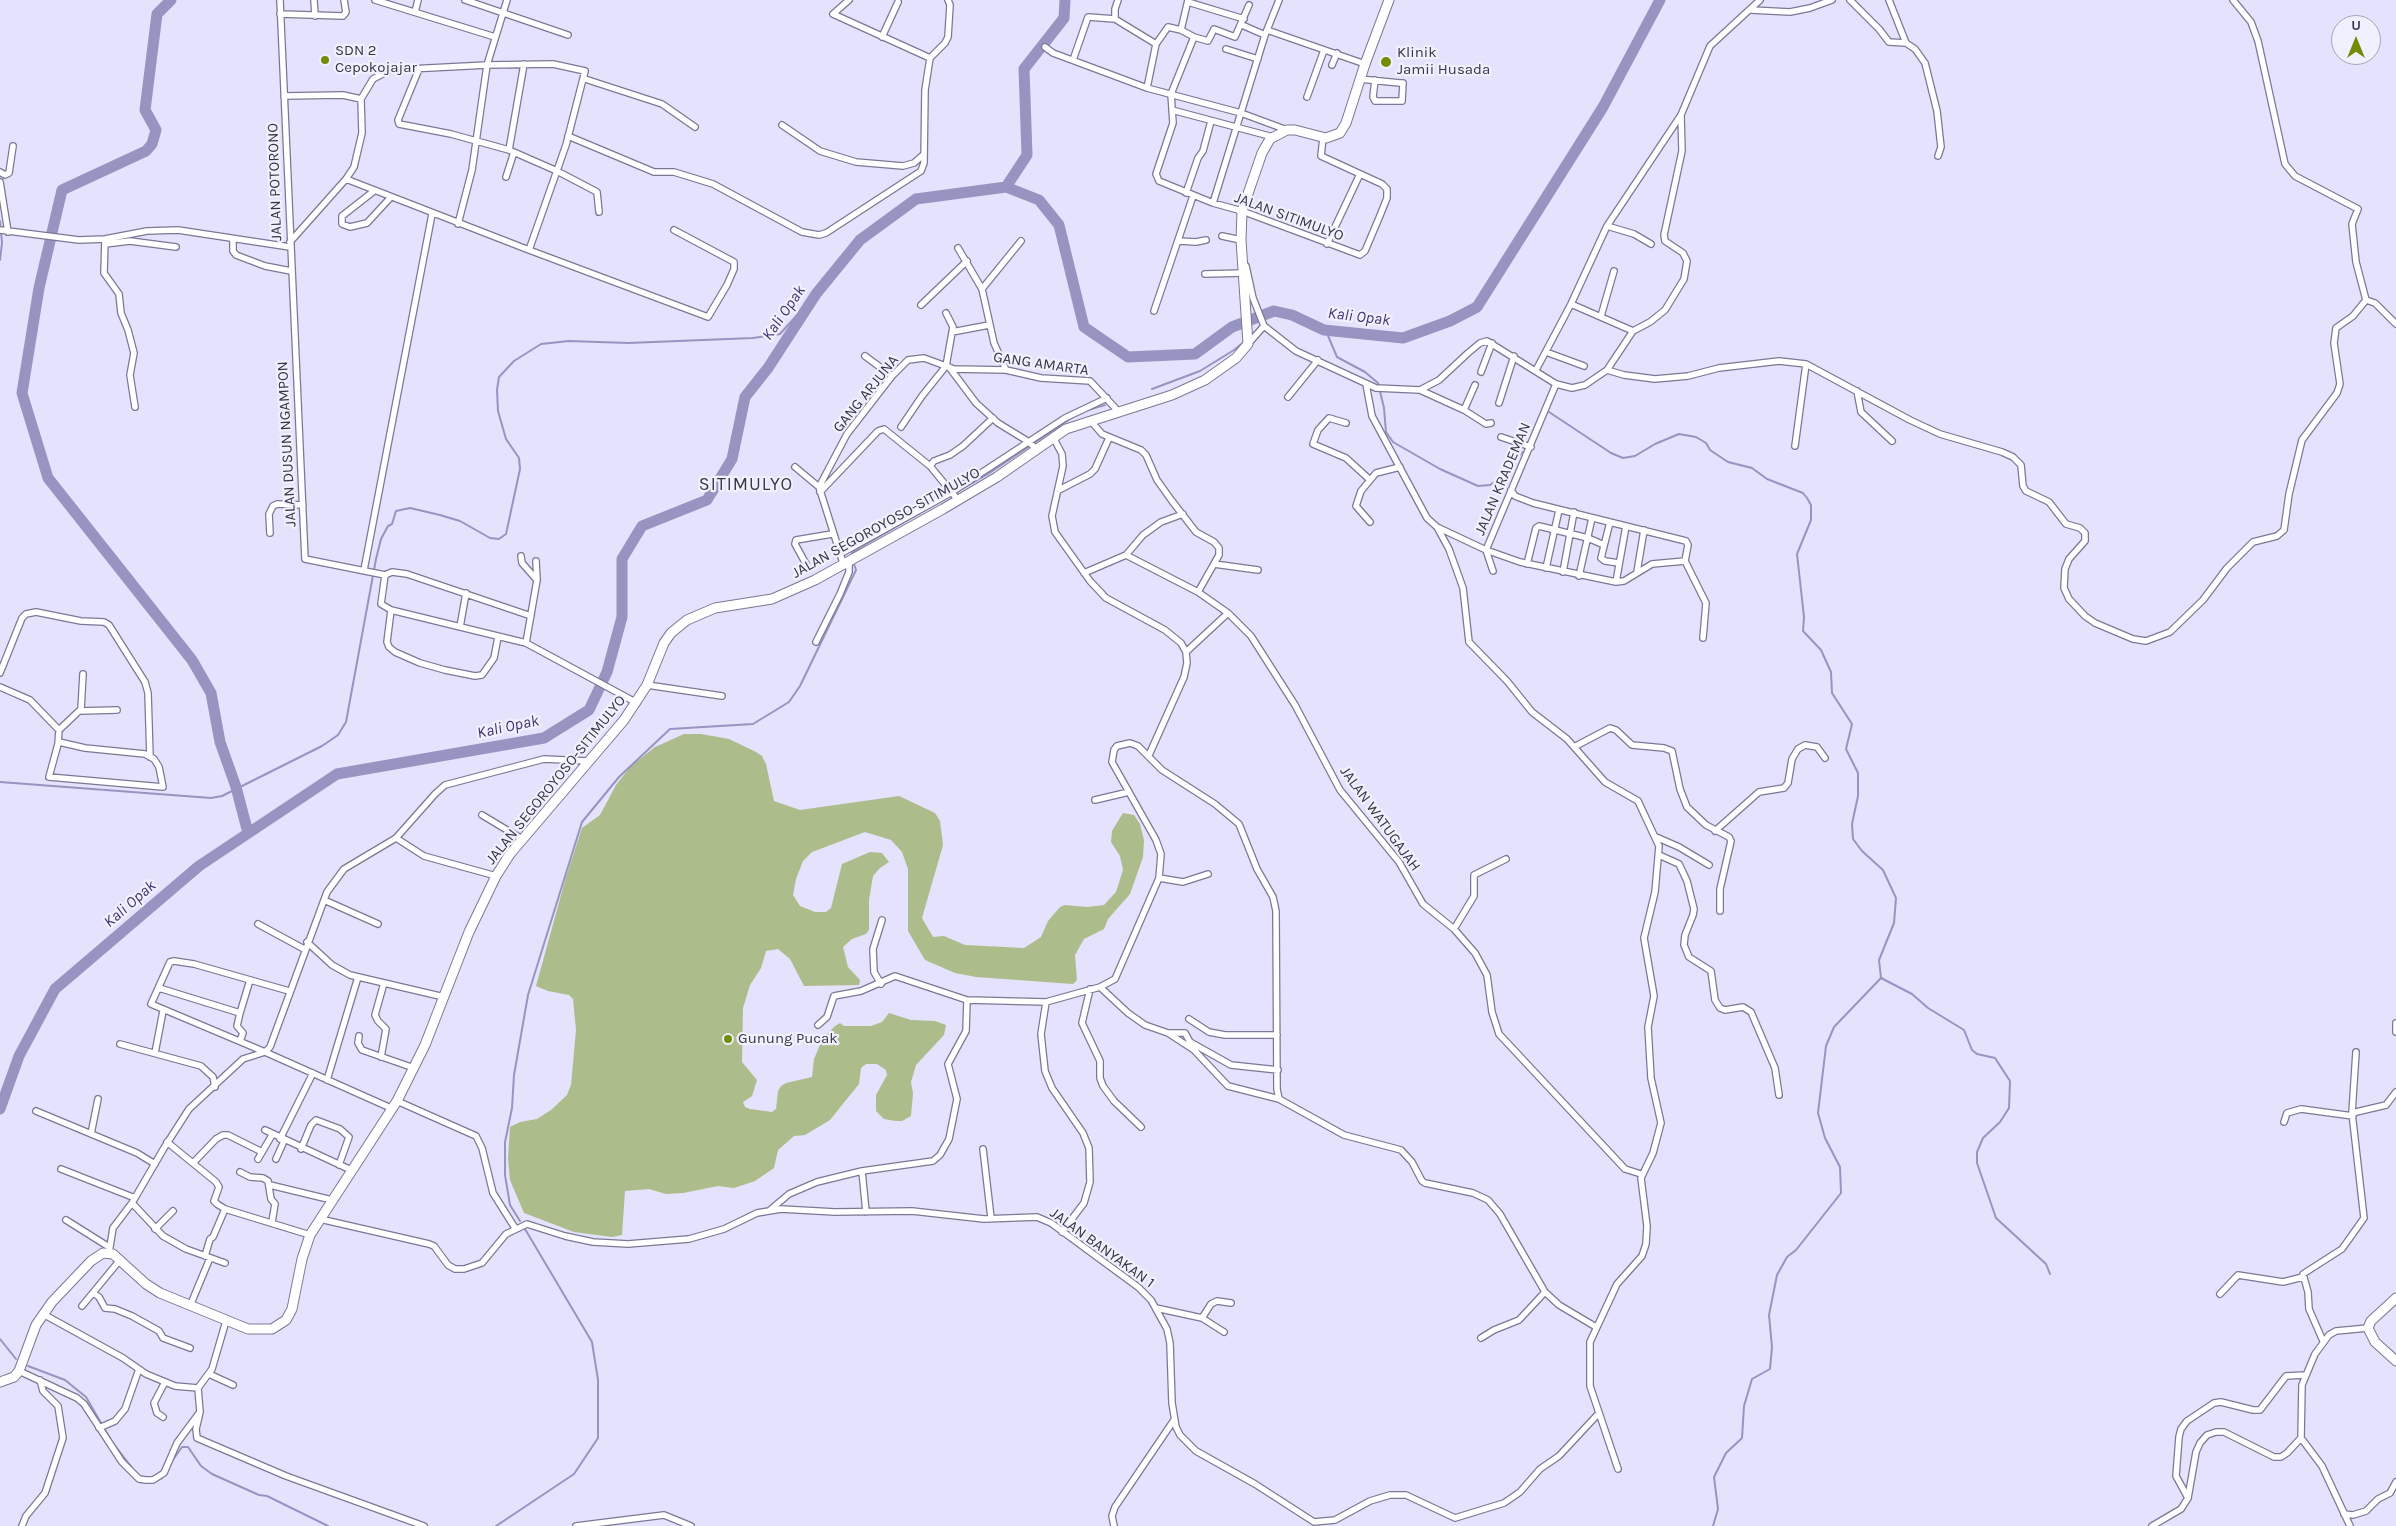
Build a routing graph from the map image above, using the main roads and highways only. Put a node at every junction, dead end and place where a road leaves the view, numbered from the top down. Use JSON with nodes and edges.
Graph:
{"nodes":[{"id":1,"x":1389,"y":0,"type":"edge"},
{"id":2,"x":2396,"y":1298,"type":"edge"},
{"id":3,"x":2396,"y":1360,"type":"edge"},
{"id":4,"x":0,"y":1382,"type":"edge"}],
"edges":[{"from":1,"to":4,"type":"main road","name":"JALAN SEGOROYOSO-SITIMULYO"},
{"from":2,"to":3,"type":"main road"}]}
